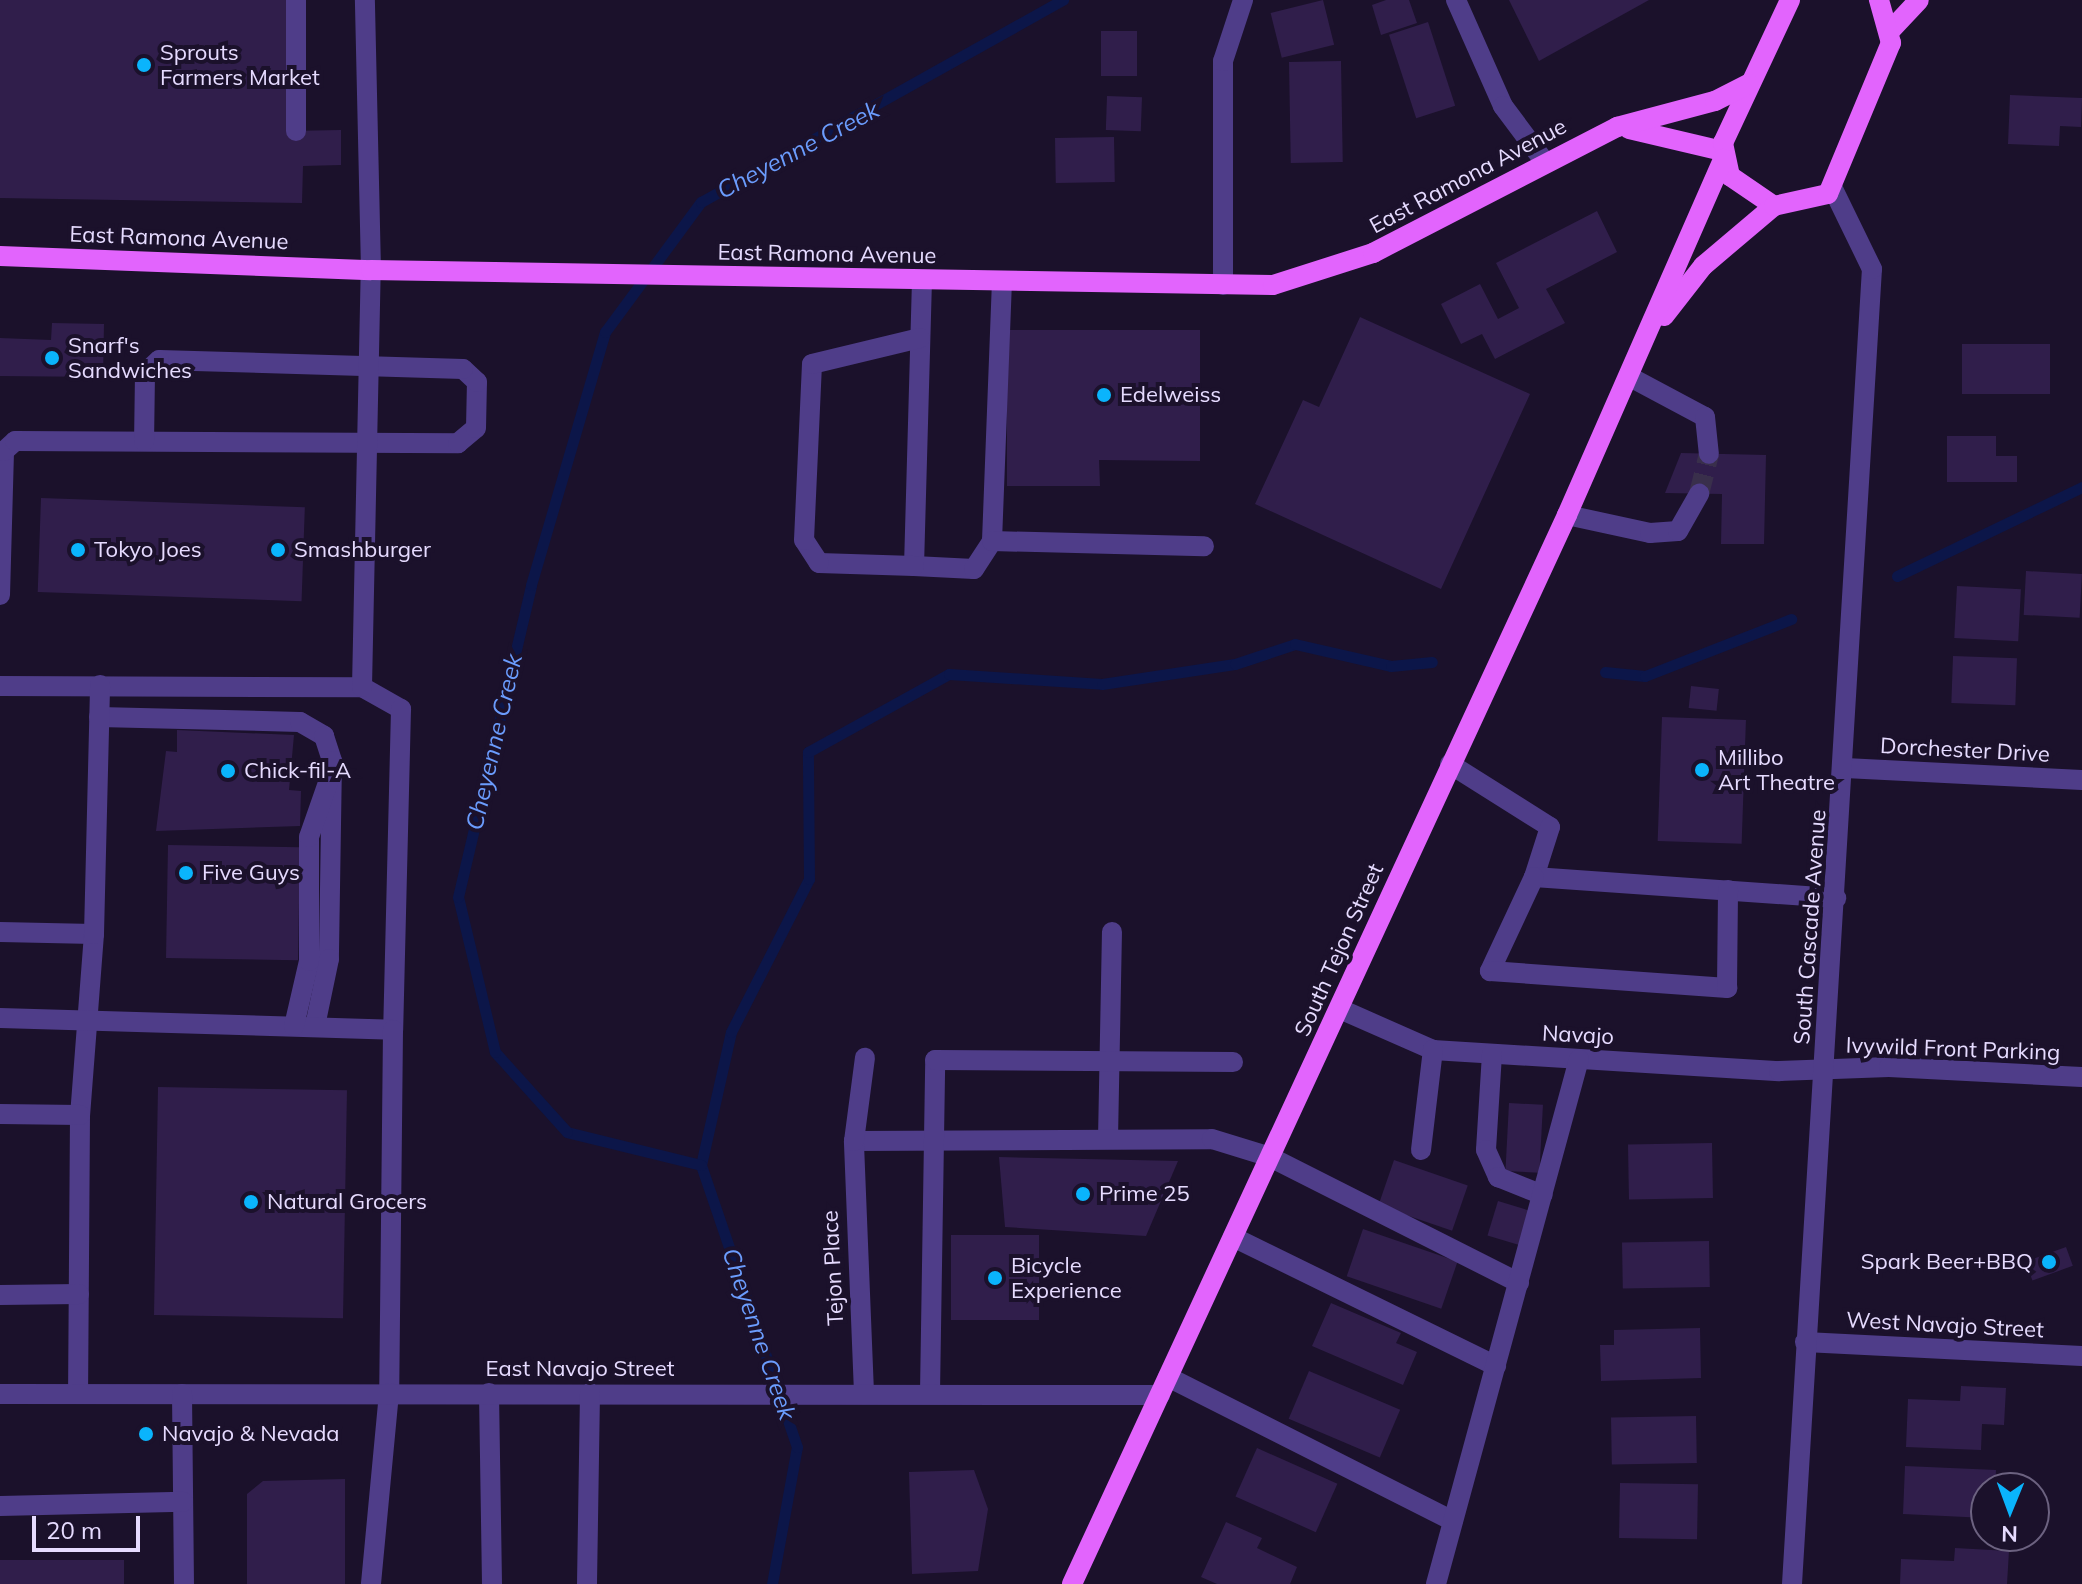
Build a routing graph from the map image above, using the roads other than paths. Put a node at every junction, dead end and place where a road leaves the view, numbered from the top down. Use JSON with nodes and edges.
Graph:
{"nodes":[{"id":1,"x":296,"y":0,"type":"edge"},
{"id":2,"x":365,"y":0,"type":"edge"},
{"id":3,"x":1243,"y":0,"type":"edge"},
{"id":4,"x":1456,"y":0,"type":"edge"},
{"id":5,"x":1790,"y":0,"type":"edge"},
{"id":6,"x":1879,"y":0,"type":"edge"},
{"id":7,"x":1919,"y":0,"type":"edge"},
{"id":8,"x":1890,"y":31,"type":"junction"},
{"id":9,"x":1749,"y":84,"type":"junction"},
{"id":10,"x":1617,"y":127,"type":"junction"},
{"id":11,"x":296,"y":131,"type":"dead end"},
{"id":12,"x":1723,"y":155,"type":"junction"},
{"id":13,"x":1544,"y":161,"type":"junction"},
{"id":14,"x":1832,"y":187,"type":"junction"},
{"id":15,"x":1774,"y":206,"type":"junction"},
{"id":16,"x":0,"y":256,"type":"edge"},
{"id":17,"x":371,"y":270,"type":"junction"},
{"id":18,"x":922,"y":280,"type":"junction"},
{"id":19,"x":1002,"y":281,"type":"junction"},
{"id":20,"x":1223,"y":285,"type":"junction"},
{"id":21,"x":1649,"y":335,"type":"junction"},
{"id":22,"x":920,"y":338,"type":"junction"},
{"id":23,"x":370,"y":366,"type":"junction"},
{"id":24,"x":1630,"y":377,"type":"junction"},
{"id":25,"x":368,"y":440,"type":"junction"},
{"id":26,"x":144,"y":441,"type":"junction"},
{"id":27,"x":1709,"y":454,"type":"tunnel mouth"},
{"id":28,"x":1699,"y":494,"type":"tunnel mouth"},
{"id":29,"x":1567,"y":515,"type":"junction"},
{"id":30,"x":992,"y":541,"type":"junction"},
{"id":31,"x":1204,"y":546,"type":"dead end"},
{"id":32,"x":914,"y":566,"type":"junction"},
{"id":33,"x":0,"y":595,"type":"edge"},
{"id":34,"x":100,"y":685,"type":"junction"},
{"id":35,"x":0,"y":686,"type":"edge"},
{"id":36,"x":362,"y":687,"type":"junction"},
{"id":37,"x":99,"y":717,"type":"junction"},
{"id":38,"x":1450,"y":764,"type":"junction"},
{"id":39,"x":1845,"y":768,"type":"junction"},
{"id":40,"x":332,"y":774,"type":"junction"},
{"id":41,"x":2082,"y":780,"type":"edge"},
{"id":42,"x":1534,"y":877,"type":"junction"},
{"id":43,"x":1728,"y":890,"type":"junction"},
{"id":44,"x":1836,"y":898,"type":"junction"},
{"id":45,"x":0,"y":932,"type":"edge"},
{"id":46,"x":1112,"y":932,"type":"dead end"},
{"id":47,"x":94,"y":934,"type":"junction"},
{"id":48,"x":1340,"y":1009,"type":"junction"},
{"id":49,"x":0,"y":1018,"type":"edge"},
{"id":50,"x":92,"y":1018,"type":"junction"},
{"id":51,"x":294,"y":1026,"type":"junction"},
{"id":52,"x":315,"y":1026,"type":"junction"},
{"id":53,"x":393,"y":1030,"type":"junction"},
{"id":54,"x":1433,"y":1050,"type":"junction"},
{"id":55,"x":1492,"y":1054,"type":"junction"},
{"id":56,"x":865,"y":1058,"type":"dead end"},
{"id":57,"x":1579,"y":1059,"type":"junction"},
{"id":58,"x":1110,"y":1061,"type":"junction"},
{"id":59,"x":1233,"y":1062,"type":"dead end"},
{"id":60,"x":1823,"y":1070,"type":"junction"},
{"id":61,"x":2082,"y":1077,"type":"edge"},
{"id":62,"x":0,"y":1114,"type":"edge"},
{"id":63,"x":80,"y":1115,"type":"junction"},
{"id":64,"x":1108,"y":1139,"type":"junction"},
{"id":65,"x":930,"y":1140,"type":"junction"},
{"id":66,"x":854,"y":1141,"type":"junction"},
{"id":67,"x":1421,"y":1150,"type":"dead end"},
{"id":68,"x":1270,"y":1157,"type":"junction"},
{"id":69,"x":1543,"y":1195,"type":"junction"},
{"id":70,"x":1233,"y":1237,"type":"junction"},
{"id":71,"x":1519,"y":1283,"type":"junction"},
{"id":72,"x":79,"y":1294,"type":"junction"},
{"id":73,"x":0,"y":1295,"type":"edge"},
{"id":74,"x":1805,"y":1342,"type":"junction"},
{"id":75,"x":2082,"y":1356,"type":"edge"},
{"id":76,"x":1496,"y":1366,"type":"junction"},
{"id":77,"x":1164,"y":1386,"type":"junction"},
{"id":78,"x":389,"y":1393,"type":"junction"},
{"id":79,"x":489,"y":1393,"type":"junction"},
{"id":80,"x":590,"y":1393,"type":"junction"},
{"id":81,"x":864,"y":1393,"type":"junction"},
{"id":82,"x":930,"y":1393,"type":"junction"},
{"id":83,"x":0,"y":1394,"type":"edge"},
{"id":84,"x":78,"y":1394,"type":"junction"},
{"id":85,"x":182,"y":1394,"type":"junction"},
{"id":86,"x":183,"y":1502,"type":"junction"},
{"id":87,"x":0,"y":1506,"type":"edge"},
{"id":88,"x":1453,"y":1521,"type":"junction"},
{"id":89,"x":184,"y":1584,"type":"edge"},
{"id":90,"x":371,"y":1584,"type":"edge"},
{"id":91,"x":492,"y":1584,"type":"edge"},
{"id":92,"x":587,"y":1584,"type":"edge"},
{"id":93,"x":1072,"y":1584,"type":"edge"},
{"id":94,"x":1436,"y":1584,"type":"edge"},
{"id":95,"x":1792,"y":1584,"type":"edge"}],
"edges":[{"from":1,"to":11,"type":"street"},
{"from":2,"to":17,"type":"street"},
{"from":3,"to":20,"type":"street"},
{"from":4,"to":13,"type":"street"},
{"from":5,"to":9,"type":"main road"},
{"from":6,"to":8,"type":"main road"},
{"from":7,"to":8,"type":"main road"},
{"from":8,"to":14,"type":"main road"},
{"from":9,"to":10,"type":"main road","name":"East Ramona Avenue"},
{"from":9,"to":12,"type":"main road"},
{"from":10,"to":12,"type":"main road"},
{"from":10,"to":13,"type":"main road","name":"East Ramona Avenue"},
{"from":12,"to":15,"type":"main road"},
{"from":12,"to":21,"type":"main road"},
{"from":13,"to":20,"type":"main road","name":"East Ramona Avenue"},
{"from":14,"to":15,"type":"main road"},
{"from":14,"to":39,"type":"street","name":"South Cascade Avenue"},
{"from":15,"to":21,"type":"main road"},
{"from":16,"to":17,"type":"main road","name":"East Ramona Avenue"},
{"from":17,"to":18,"type":"main road","name":"East Ramona Avenue"},
{"from":17,"to":23,"type":"street"},
{"from":18,"to":19,"type":"main road","name":"East Ramona Avenue"},
{"from":18,"to":22,"type":"street"},
{"from":19,"to":20,"type":"main road","name":"East Ramona Avenue"},
{"from":19,"to":30,"type":"street"},
{"from":21,"to":24,"type":"main road","name":"South Tejon Street"},
{"from":22,"to":32,"type":"street"},
{"from":22,"to":32,"type":"street"},
{"from":23,"to":25,"type":"street"},
{"from":23,"to":25,"type":"street"},
{"from":23,"to":26,"type":"street"},
{"from":24,"to":27,"type":"street"},
{"from":24,"to":29,"type":"main road","name":"South Tejon Street"},
{"from":25,"to":26,"type":"street"},
{"from":25,"to":36,"type":"street"},
{"from":26,"to":33,"type":"street"},
{"from":28,"to":29,"type":"street"},
{"from":29,"to":38,"type":"main road","name":"South Tejon Street"},
{"from":30,"to":31,"type":"street"},
{"from":30,"to":32,"type":"street"},
{"from":34,"to":35,"type":"street"},
{"from":34,"to":36,"type":"street"},
{"from":34,"to":37,"type":"street"},
{"from":36,"to":53,"type":"street"},
{"from":37,"to":40,"type":"street"},
{"from":37,"to":47,"type":"street"},
{"from":38,"to":42,"type":"street"},
{"from":38,"to":48,"type":"main road","name":"South Tejon Street"},
{"from":39,"to":41,"type":"street","name":"Dorchester Drive"},
{"from":39,"to":44,"type":"street","name":"South Cascade Avenue"},
{"from":40,"to":51,"type":"street"},
{"from":40,"to":52,"type":"street"},
{"from":42,"to":43,"type":"street"},
{"from":42,"to":43,"type":"street"},
{"from":43,"to":44,"type":"street"},
{"from":44,"to":60,"type":"street","name":"South Cascade Avenue"},
{"from":45,"to":47,"type":"street"},
{"from":46,"to":58,"type":"street"},
{"from":47,"to":50,"type":"street"},
{"from":48,"to":54,"type":"street","name":"Navajo"},
{"from":48,"to":68,"type":"main road","name":"South Tejon Street"},
{"from":49,"to":50,"type":"street"},
{"from":50,"to":51,"type":"street"},
{"from":50,"to":63,"type":"street"},
{"from":51,"to":52,"type":"street"},
{"from":52,"to":53,"type":"street"},
{"from":53,"to":78,"type":"street"},
{"from":54,"to":55,"type":"street","name":"Navajo"},
{"from":54,"to":67,"type":"street"},
{"from":55,"to":57,"type":"street","name":"Navajo"},
{"from":55,"to":69,"type":"street"},
{"from":56,"to":66,"type":"street","name":"Tejon Place"},
{"from":57,"to":60,"type":"street","name":"Navajo"},
{"from":57,"to":69,"type":"street"},
{"from":58,"to":59,"type":"street"},
{"from":58,"to":64,"type":"street"},
{"from":58,"to":65,"type":"street"},
{"from":60,"to":61,"type":"street","name":"Ivywild Front Parking"},
{"from":60,"to":74,"type":"street","name":"South Cascade Avenue"},
{"from":62,"to":63,"type":"street"},
{"from":63,"to":72,"type":"street"},
{"from":64,"to":65,"type":"street"},
{"from":64,"to":68,"type":"street"},
{"from":65,"to":66,"type":"street"},
{"from":65,"to":82,"type":"street"},
{"from":66,"to":81,"type":"street","name":"Tejon Place"},
{"from":68,"to":70,"type":"main road","name":"South Tejon Street"},
{"from":68,"to":71,"type":"street"},
{"from":69,"to":71,"type":"street"},
{"from":70,"to":76,"type":"street"},
{"from":70,"to":77,"type":"main road","name":"South Tejon Street"},
{"from":71,"to":76,"type":"street"},
{"from":72,"to":73,"type":"street"},
{"from":72,"to":84,"type":"street"},
{"from":74,"to":75,"type":"street","name":"West Navajo Street"},
{"from":74,"to":95,"type":"street","name":"South Cascade Avenue"},
{"from":76,"to":88,"type":"street"},
{"from":77,"to":82,"type":"street","name":"East Navajo Street"},
{"from":77,"to":88,"type":"street"},
{"from":77,"to":93,"type":"main road","name":"South Tejon Street"},
{"from":78,"to":79,"type":"street","name":"East Navajo Street"},
{"from":78,"to":85,"type":"street","name":"East Navajo Street"},
{"from":78,"to":90,"type":"street"},
{"from":79,"to":80,"type":"street","name":"East Navajo Street"},
{"from":79,"to":91,"type":"street"},
{"from":80,"to":81,"type":"street","name":"East Navajo Street"},
{"from":80,"to":92,"type":"street"},
{"from":81,"to":82,"type":"street","name":"East Navajo Street"},
{"from":83,"to":84,"type":"street","name":"East Navajo Street"},
{"from":84,"to":85,"type":"street","name":"East Navajo Street"},
{"from":85,"to":86,"type":"street"},
{"from":86,"to":87,"type":"street"},
{"from":86,"to":89,"type":"street"},
{"from":88,"to":94,"type":"street"}]}
